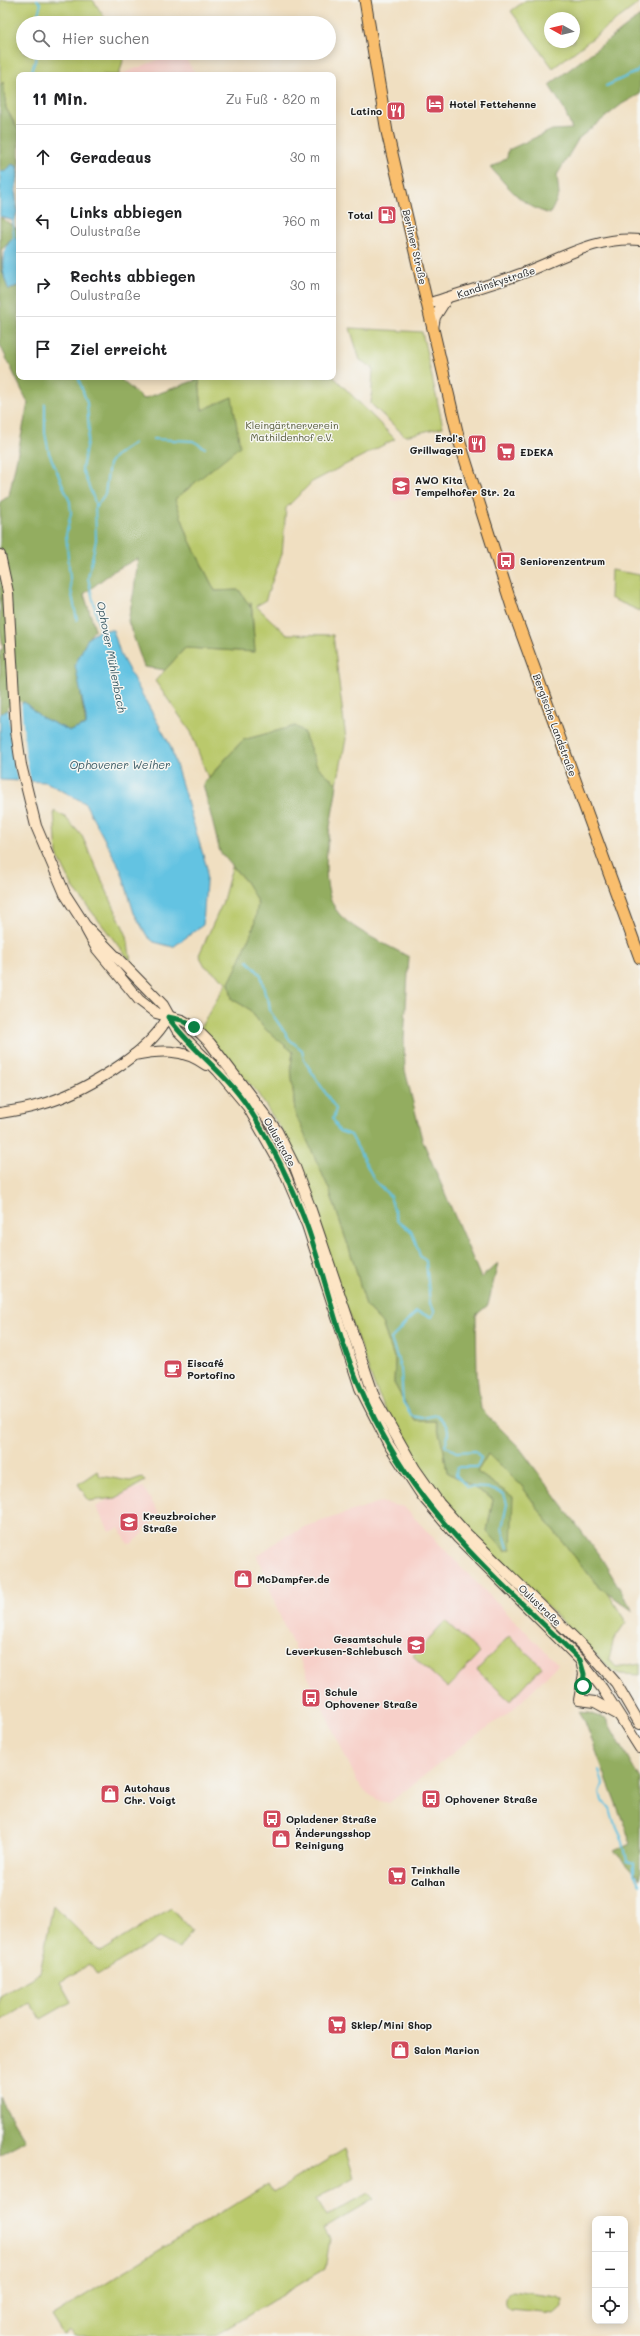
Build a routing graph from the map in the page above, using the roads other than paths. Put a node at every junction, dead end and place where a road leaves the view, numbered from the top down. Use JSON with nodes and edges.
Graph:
{"nodes":[{"id":1,"x":365,"y":0,"type":"edge"},
{"id":2,"x":640,"y":240,"type":"edge"},
{"id":3,"x":447,"y":298,"type":"junction"},
{"id":4,"x":428,"y":304,"type":"junction"},
{"id":5,"x":434,"y":328,"type":"junction"},
{"id":6,"x":474,"y":491,"type":"joint"},
{"id":7,"x":0,"y":555,"type":"edge"},
{"id":8,"x":640,"y":958,"type":"edge"},
{"id":9,"x":168,"y":1017,"type":"junction"},
{"id":10,"x":134,"y":1055,"type":"junction"},
{"id":11,"x":0,"y":1113,"type":"edge"},
{"id":12,"x":254,"y":1119,"type":"junction"},
{"id":13,"x":580,"y":1660,"type":"junction"},
{"id":14,"x":622,"y":1718,"type":"junction"},
{"id":15,"x":640,"y":1724,"type":"edge"},
{"id":16,"x":640,"y":1748,"type":"edge"}],
"edges":[{"from":1,"to":4,"type":"main road","name":"Berliner Straße"},
{"from":2,"to":3,"type":"main road","name":"Kandinskystraße"},
{"from":3,"to":4,"type":"main road","name":"Kandinskystraße"},
{"from":3,"to":5,"type":"main road","name":"Kandinskystraße"},
{"from":4,"to":5,"type":"main road","name":"Berliner Straße"},
{"from":5,"to":6,"type":"main road","name":"Berliner Straße"},
{"from":6,"to":8,"type":"main road","name":"Bergische Landstraße"},
{"from":7,"to":9,"type":"main road"},
{"from":9,"to":10,"type":"main road"},
{"from":9,"to":12,"type":"main road","name":"Oulustraße"},
{"from":9,"to":15,"type":"main road","name":"Oulustraße"},
{"from":10,"to":11,"type":"main road"},
{"from":10,"to":12,"type":"main road"},
{"from":12,"to":13,"type":"main road","name":"Oulustraße"},
{"from":13,"to":14,"type":"main road","name":"Oulustraße"},
{"from":13,"to":14,"type":"main road"},
{"from":14,"to":16,"type":"main road","name":"Oulustraße"}]}
